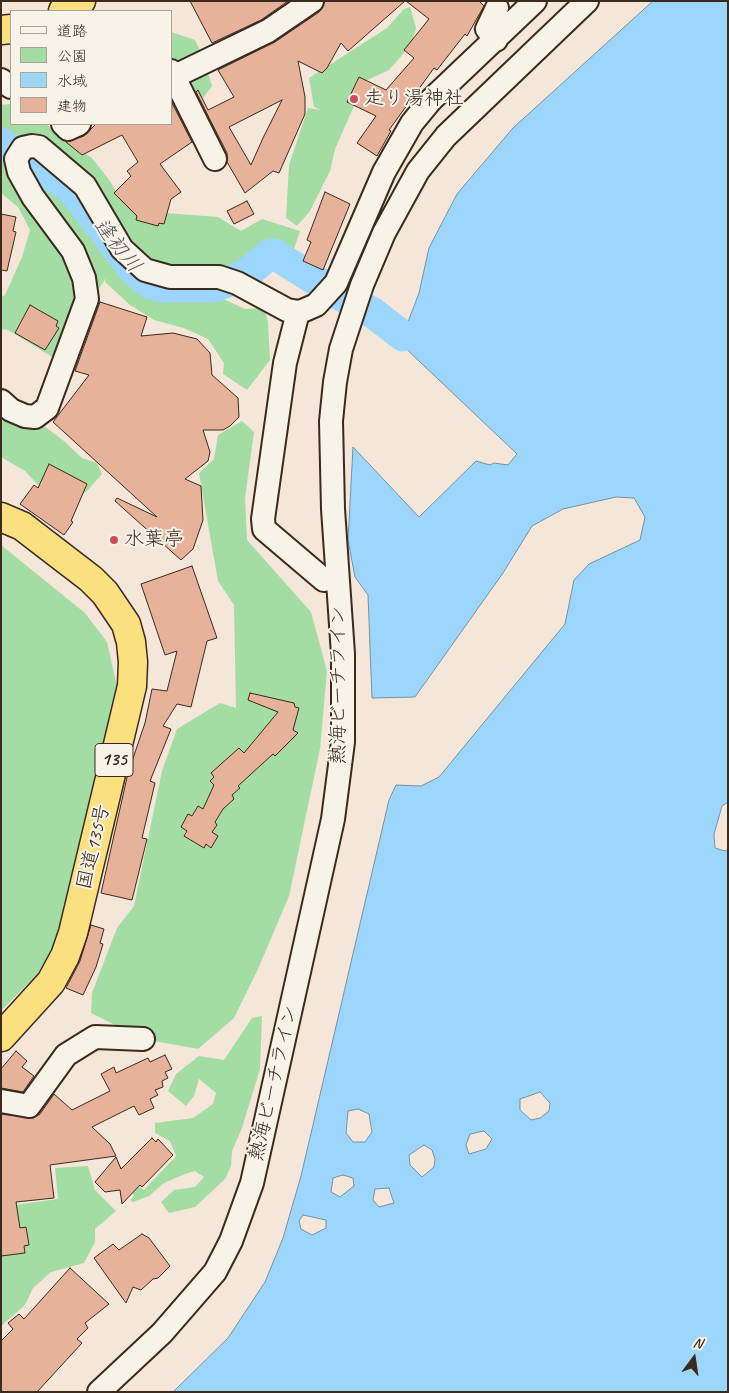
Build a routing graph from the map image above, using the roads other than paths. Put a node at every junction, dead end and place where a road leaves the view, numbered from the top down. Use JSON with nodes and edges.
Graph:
{"nodes":[{"id":1,"x":81,"y":1,"type":"edge"},
{"id":2,"x":535,"y":1,"type":"edge"},
{"id":3,"x":587,"y":1,"type":"edge"},
{"id":4,"x":309,"y":3,"type":"edge"},
{"id":5,"x":497,"y":8,"type":"dead end"},
{"id":6,"x":65,"y":10,"type":"edge"},
{"id":7,"x":496,"y":40,"type":"junction"},
{"id":8,"x":172,"y":75,"type":"edge"},
{"id":9,"x":215,"y":159,"type":"dead end"},
{"id":10,"x":298,"y":312,"type":"junction"},
{"id":11,"x":1,"y":401,"type":"edge"},
{"id":12,"x":1,"y":517,"type":"edge"},
{"id":13,"x":324,"y":580,"type":"dead end"},
{"id":14,"x":1,"y":1037,"type":"edge"},
{"id":15,"x":143,"y":1040,"type":"dead end"},
{"id":16,"x":1,"y":1101,"type":"edge"},
{"id":17,"x":99,"y":1392,"type":"edge"}],
"edges":[{"from":1,"to":6,"type":"highway"},
{"from":2,"to":7,"type":"street"},
{"from":3,"to":17,"type":"street","name":"熱海ビーチライン"},
{"from":4,"to":8,"type":"street"},
{"from":5,"to":7,"type":"street"},
{"from":7,"to":10,"type":"street"},
{"from":8,"to":9,"type":"street"},
{"from":10,"to":11,"type":"street"},
{"from":10,"to":13,"type":"street"},
{"from":12,"to":14,"type":"highway","name":"国道135号","number":"135"},
{"from":15,"to":16,"type":"street"}]}
